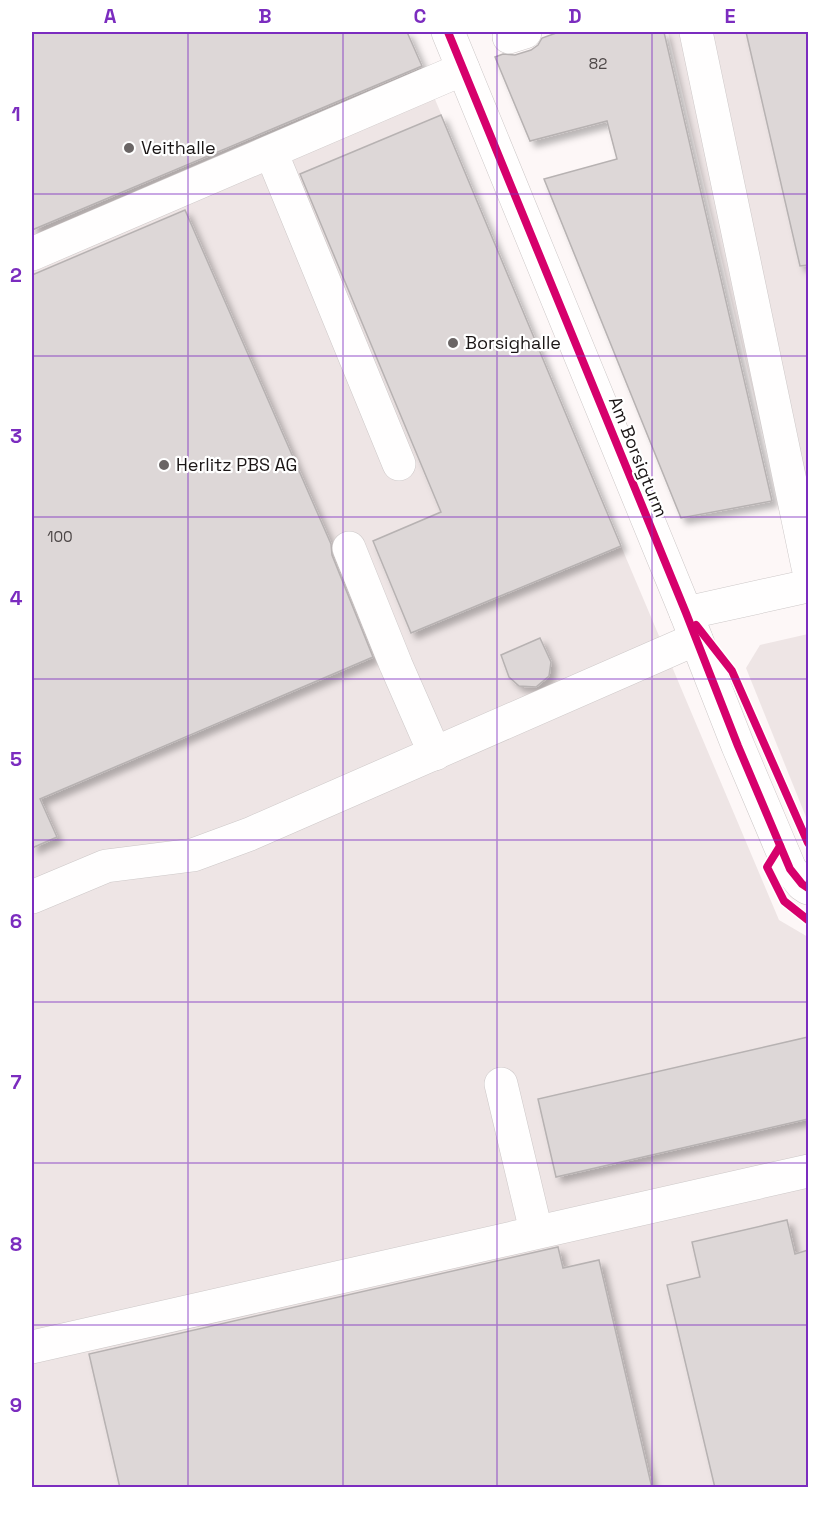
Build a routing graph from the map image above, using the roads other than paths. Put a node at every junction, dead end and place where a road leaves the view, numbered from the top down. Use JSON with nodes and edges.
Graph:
{"nodes":[{"id":1,"x":447,"y":32,"type":"edge"},
{"id":2,"x":696,"y":32,"type":"edge"},
{"id":3,"x":463,"y":69,"type":"junction"},
{"id":4,"x":271,"y":152,"type":"junction"},
{"id":5,"x":32,"y":254,"type":"edge"},
{"id":6,"x":399,"y":464,"type":"dead end"},
{"id":7,"x":349,"y":548,"type":"dead end"},
{"id":8,"x":808,"y":567,"type":"edge"},
{"id":9,"x":808,"y":586,"type":"edge"},
{"id":10,"x":691,"y":626,"type":"junction"},
{"id":11,"x":435,"y":754,"type":"junction"},
{"id":12,"x":808,"y":888,"type":"edge"},
{"id":13,"x":32,"y":897,"type":"edge"},
{"id":14,"x":501,"y":1084,"type":"dead end"},
{"id":15,"x":808,"y":1171,"type":"edge"},
{"id":16,"x":536,"y":1231,"type":"junction"},
{"id":17,"x":32,"y":1347,"type":"edge"}],
"edges":[{"from":1,"to":3,"type":"street","name":"Am Borsigturm"},
{"from":2,"to":8,"type":"street"},
{"from":3,"to":4,"type":"street"},
{"from":3,"to":10,"type":"street","name":"Am Borsigturm"},
{"from":4,"to":5,"type":"street"},
{"from":4,"to":6,"type":"street"},
{"from":7,"to":11,"type":"street"},
{"from":9,"to":10,"type":"street"},
{"from":10,"to":11,"type":"street"},
{"from":10,"to":12,"type":"street","name":"Am Borsigturm"},
{"from":11,"to":13,"type":"street"},
{"from":14,"to":16,"type":"street"},
{"from":15,"to":16,"type":"street"},
{"from":16,"to":17,"type":"street"}]}
